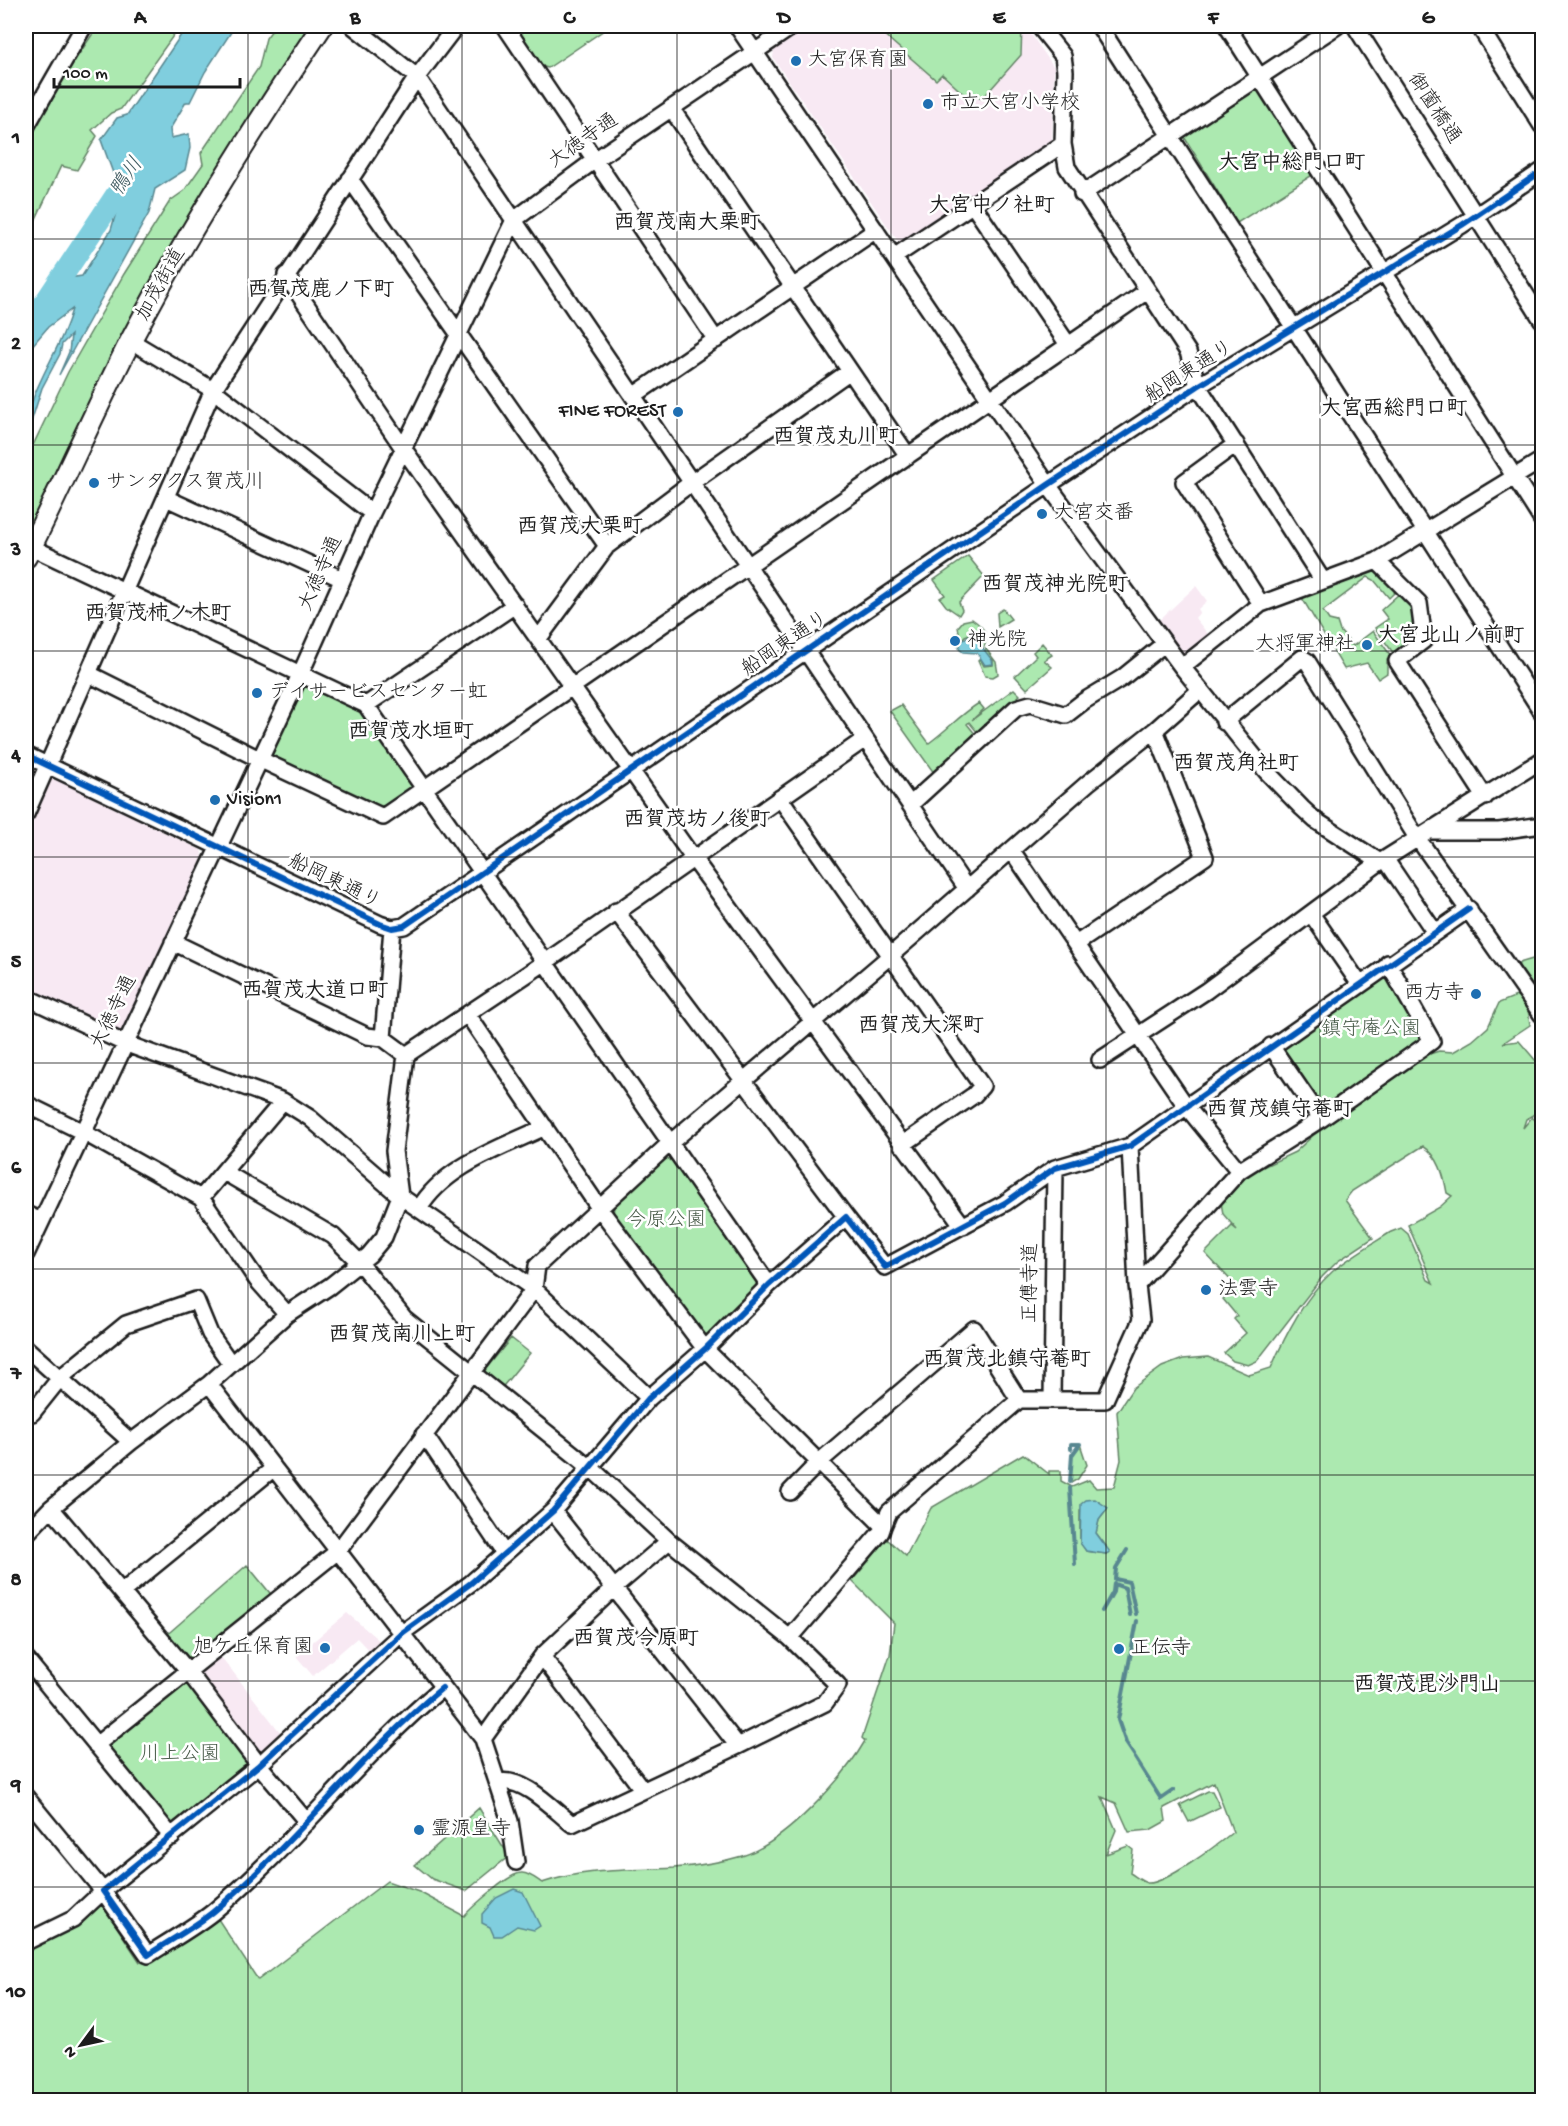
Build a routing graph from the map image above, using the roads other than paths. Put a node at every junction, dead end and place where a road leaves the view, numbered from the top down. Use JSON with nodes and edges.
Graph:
{"nodes":[{"id":1,"x":84,"y":26,"type":"edge"},
{"id":2,"x":322,"y":26,"type":"edge"},
{"id":3,"x":353,"y":26,"type":"edge"},
{"id":4,"x":456,"y":26,"type":"edge"},
{"id":5,"x":505,"y":26,"type":"edge"},
{"id":6,"x":736,"y":26,"type":"edge"},
{"id":7,"x":794,"y":26,"type":"edge"},
{"id":8,"x":1039,"y":26,"type":"edge"},
{"id":9,"x":1099,"y":26,"type":"edge"},
{"id":10,"x":1227,"y":26,"type":"edge"},
{"id":11,"x":1337,"y":26,"type":"edge"},
{"id":12,"x":1354,"y":26,"type":"edge"},
{"id":13,"x":1479,"y":26,"type":"edge"},
{"id":14,"x":754,"y":52,"type":"junction"},
{"id":15,"x":417,"y":77,"type":"junction"},
{"id":16,"x":1260,"y":77,"type":"junction"},
{"id":17,"x":671,"y":108,"type":"junction"},
{"id":18,"x":1542,"y":126,"type":"edge"},
{"id":19,"x":26,"y":127,"type":"edge"},
{"id":20,"x":1170,"y":136,"type":"junction"},
{"id":21,"x":1063,"y":144,"type":"junction"},
{"id":22,"x":595,"y":160,"type":"junction"},
{"id":23,"x":1542,"y":171,"type":"edge"},
{"id":24,"x":350,"y":179,"type":"junction"},
{"id":25,"x":1082,"y":194,"type":"junction"},
{"id":26,"x":973,"y":205,"type":"junction"},
{"id":27,"x":1476,"y":216,"type":"junction"},
{"id":28,"x":514,"y":220,"type":"junction"},
{"id":29,"x":876,"y":230,"type":"junction"},
{"id":30,"x":894,"y":256,"type":"junction"},
{"id":31,"x":1384,"y":272,"type":"junction"},
{"id":32,"x":286,"y":275,"type":"junction"},
{"id":33,"x":793,"y":287,"type":"junction"},
{"id":34,"x":1147,"y":291,"type":"junction"},
{"id":35,"x":1542,"y":320,"type":"edge"},
{"id":36,"x":1294,"y":327,"type":"junction"},
{"id":37,"x":457,"y":335,"type":"junction"},
{"id":38,"x":716,"y":340,"type":"junction"},
{"id":39,"x":131,"y":341,"type":"junction"},
{"id":40,"x":1069,"y":346,"type":"junction"},
{"id":41,"x":850,"y":371,"type":"junction"},
{"id":42,"x":1198,"y":386,"type":"junction"},
{"id":43,"x":213,"y":390,"type":"junction"},
{"id":44,"x":633,"y":396,"type":"junction"},
{"id":45,"x":990,"y":398,"type":"junction"},
{"id":46,"x":1236,"y":444,"type":"junction"},
{"id":47,"x":403,"y":448,"type":"junction"},
{"id":48,"x":908,"y":456,"type":"junction"},
{"id":49,"x":1542,"y":460,"type":"edge"},
{"id":50,"x":1516,"y":478,"type":"junction"},
{"id":51,"x":691,"y":483,"type":"junction"},
{"id":52,"x":1048,"y":484,"type":"junction"},
{"id":53,"x":166,"y":498,"type":"junction"},
{"id":54,"x":372,"y":513,"type":"junction"},
{"id":55,"x":1542,"y":520,"type":"edge"},
{"id":56,"x":1427,"y":533,"type":"junction"},
{"id":57,"x":607,"y":546,"type":"junction"},
{"id":58,"x":28,"y":552,"type":"edge"},
{"id":59,"x":1377,"y":561,"type":"junction"},
{"id":60,"x":748,"y":566,"type":"junction"},
{"id":61,"x":342,"y":579,"type":"junction"},
{"id":62,"x":1323,"y":581,"type":"junction"},
{"id":63,"x":124,"y":591,"type":"junction"},
{"id":64,"x":1262,"y":604,"type":"junction"},
{"id":65,"x":515,"y":605,"type":"junction"},
{"id":66,"x":539,"y":638,"type":"junction"},
{"id":67,"x":1164,"y":644,"type":"junction"},
{"id":68,"x":806,"y":652,"type":"junction"},
{"id":69,"x":1182,"y":667,"type":"junction"},
{"id":70,"x":89,"y":674,"type":"junction"},
{"id":71,"x":300,"y":675,"type":"junction"},
{"id":72,"x":574,"y":688,"type":"junction"},
{"id":73,"x":1200,"y":690,"type":"junction"},
{"id":74,"x":366,"y":705,"type":"junction"},
{"id":75,"x":1542,"y":712,"type":"edge"},
{"id":76,"x":1224,"y":722,"type":"junction"},
{"id":77,"x":1155,"y":730,"type":"junction"},
{"id":78,"x":865,"y":739,"type":"junction"},
{"id":79,"x":26,"y":755,"type":"edge"},
{"id":80,"x":259,"y":759,"type":"junction"},
{"id":81,"x":1542,"y":760,"type":"edge"},
{"id":82,"x":46,"y":765,"type":"junction"},
{"id":83,"x":633,"y":771,"type":"junction"},
{"id":84,"x":424,"y":788,"type":"junction"},
{"id":85,"x":1485,"y":797,"type":"junction"},
{"id":86,"x":780,"y":798,"type":"junction"},
{"id":87,"x":910,"y":805,"type":"junction"},
{"id":88,"x":26,"y":814,"type":"edge"},
{"id":89,"x":1542,"y":825,"type":"edge"},
{"id":90,"x":1424,"y":835,"type":"junction"},
{"id":91,"x":218,"y":846,"type":"junction"},
{"id":92,"x":1012,"y":851,"type":"junction"},
{"id":93,"x":693,"y":858,"type":"junction"},
{"id":94,"x":1383,"y":861,"type":"junction"},
{"id":95,"x":482,"y":874,"type":"junction"},
{"id":96,"x":968,"y":889,"type":"junction"},
{"id":97,"x":1468,"y":909,"type":"junction"},
{"id":98,"x":616,"y":911,"type":"junction"},
{"id":99,"x":1312,"y":915,"type":"junction"},
{"id":100,"x":392,"y":928,"type":"junction"},
{"id":101,"x":1434,"y":931,"type":"junction"},
{"id":102,"x":173,"y":942,"type":"junction"},
{"id":103,"x":1076,"y":944,"type":"junction"},
{"id":104,"x":891,"y":956,"type":"junction"},
{"id":105,"x":544,"y":963,"type":"junction"},
{"id":106,"x":1388,"y":963,"type":"junction"},
{"id":107,"x":1359,"y":983,"type":"junction"},
{"id":108,"x":26,"y":998,"type":"edge"},
{"id":109,"x":468,"y":1015,"type":"junction"},
{"id":110,"x":1542,"y":1015,"type":"edge"},
{"id":111,"x":813,"y":1022,"type":"junction"},
{"id":112,"x":1137,"y":1035,"type":"junction"},
{"id":113,"x":383,"y":1038,"type":"junction"},
{"id":114,"x":124,"y":1042,"type":"junction"},
{"id":115,"x":1271,"y":1046,"type":"junction"},
{"id":116,"x":406,"y":1055,"type":"junction"},
{"id":117,"x":1100,"y":1060,"type":"dead end"},
{"id":118,"x":744,"y":1082,"type":"junction"},
{"id":119,"x":283,"y":1101,"type":"junction"},
{"id":120,"x":26,"y":1104,"type":"edge"},
{"id":121,"x":1186,"y":1106,"type":"junction"},
{"id":122,"x":1321,"y":1119,"type":"junction"},
{"id":123,"x":545,"y":1127,"type":"junction"},
{"id":124,"x":83,"y":1132,"type":"junction"},
{"id":125,"x":670,"y":1143,"type":"junction"},
{"id":126,"x":902,"y":1145,"type":"junction"},
{"id":127,"x":1130,"y":1146,"type":"junction"},
{"id":128,"x":1055,"y":1168,"type":"junction"},
{"id":129,"x":1239,"y":1171,"type":"junction"},
{"id":130,"x":224,"y":1172,"type":"junction"},
{"id":131,"x":400,"y":1196,"type":"junction"},
{"id":132,"x":201,"y":1198,"type":"junction"},
{"id":133,"x":419,"y":1209,"type":"junction"},
{"id":134,"x":600,"y":1209,"type":"junction"},
{"id":135,"x":26,"y":1214,"type":"edge"},
{"id":136,"x":846,"y":1217,"type":"junction"},
{"id":137,"x":41,"y":1221,"type":"junction"},
{"id":138,"x":963,"y":1226,"type":"junction"},
{"id":139,"x":26,"y":1254,"type":"edge"},
{"id":140,"x":359,"y":1262,"type":"junction"},
{"id":141,"x":769,"y":1284,"type":"junction"},
{"id":142,"x":1137,"y":1285,"type":"junction"},
{"id":143,"x":534,"y":1289,"type":"junction"},
{"id":144,"x":287,"y":1314,"type":"junction"},
{"id":145,"x":26,"y":1348,"type":"edge"},
{"id":146,"x":705,"y":1349,"type":"junction"},
{"id":147,"x":231,"y":1364,"type":"junction"},
{"id":148,"x":471,"y":1373,"type":"junction"},
{"id":149,"x":60,"y":1378,"type":"junction"},
{"id":150,"x":209,"y":1384,"type":"junction"},
{"id":151,"x":649,"y":1398,"type":"junction"},
{"id":152,"x":1052,"y":1399,"type":"junction"},
{"id":153,"x":1019,"y":1400,"type":"junction"},
{"id":154,"x":32,"y":1413,"type":"dead end"},
{"id":155,"x":424,"y":1434,"type":"junction"},
{"id":156,"x":131,"y":1442,"type":"junction"},
{"id":157,"x":818,"y":1463,"type":"junction"},
{"id":158,"x":274,"y":1468,"type":"junction"},
{"id":159,"x":592,"y":1469,"type":"junction"},
{"id":160,"x":790,"y":1492,"type":"dead end"},
{"id":161,"x":51,"y":1508,"type":"junction"},
{"id":162,"x":553,"y":1510,"type":"junction"},
{"id":163,"x":883,"y":1526,"type":"junction"},
{"id":164,"x":26,"y":1534,"type":"edge"},
{"id":165,"x":669,"y":1541,"type":"junction"},
{"id":166,"x":338,"y":1551,"type":"junction"},
{"id":167,"x":504,"y":1553,"type":"junction"},
{"id":168,"x":614,"y":1588,"type":"junction"},
{"id":169,"x":122,"y":1592,"type":"junction"},
{"id":170,"x":402,"y":1633,"type":"junction"},
{"id":171,"x":790,"y":1638,"type":"junction"},
{"id":172,"x":542,"y":1656,"type":"junction"},
{"id":173,"x":26,"y":1659,"type":"edge"},
{"id":174,"x":187,"y":1670,"type":"junction"},
{"id":175,"x":31,"y":1678,"type":"edge"},
{"id":176,"x":441,"y":1688,"type":"junction"},
{"id":177,"x":483,"y":1739,"type":"junction"},
{"id":178,"x":96,"y":1745,"type":"junction"},
{"id":179,"x":738,"y":1746,"type":"junction"},
{"id":180,"x":259,"y":1765,"type":"junction"},
{"id":181,"x":499,"y":1782,"type":"junction"},
{"id":182,"x":642,"y":1789,"type":"junction"},
{"id":183,"x":26,"y":1797,"type":"edge"},
{"id":184,"x":307,"y":1822,"type":"junction"},
{"id":185,"x":172,"y":1837,"type":"junction"},
{"id":186,"x":516,"y":1862,"type":"dead end"},
{"id":187,"x":103,"y":1891,"type":"junction"},
{"id":188,"x":26,"y":1942,"type":"edge"}],
"edges":[{"from":1,"to":19,"type":"street"},
{"from":2,"to":39,"type":"main road","name":"加茂街道"},
{"from":3,"to":15,"type":"street"},
{"from":4,"to":15,"type":"street"},
{"from":5,"to":22,"type":"street"},
{"from":6,"to":14,"type":"street"},
{"from":7,"to":14,"type":"street","name":"大徳寺通"},
{"from":8,"to":21,"type":"street"},
{"from":9,"to":20,"type":"street"},
{"from":10,"to":16,"type":"street"},
{"from":11,"to":16,"type":"street"},
{"from":12,"to":27,"type":"street","name":"御薗橋通"},
{"from":13,"to":18,"type":"street"},
{"from":14,"to":17,"type":"street","name":"大徳寺通"},
{"from":14,"to":29,"type":"street"},
{"from":15,"to":24,"type":"street"},
{"from":15,"to":28,"type":"street"},
{"from":16,"to":20,"type":"street"},
{"from":16,"to":31,"type":"street"},
{"from":17,"to":22,"type":"street","name":"大徳寺通"},
{"from":17,"to":33,"type":"street"},
{"from":20,"to":25,"type":"street"},
{"from":20,"to":36,"type":"street"},
{"from":21,"to":25,"type":"street"},
{"from":21,"to":26,"type":"street"},
{"from":22,"to":28,"type":"street","name":"大徳寺通"},
{"from":22,"to":38,"type":"street"},
{"from":23,"to":27,"type":"street","name":"船岡東通り"},
{"from":24,"to":32,"type":"street"},
{"from":24,"to":37,"type":"street"},
{"from":25,"to":34,"type":"street"},
{"from":26,"to":30,"type":"street"},
{"from":26,"to":40,"type":"street"},
{"from":27,"to":31,"type":"street","name":"船岡東通り"},
{"from":27,"to":35,"type":"street","name":"御薗橋通"},
{"from":28,"to":37,"type":"street","name":"大徳寺通"},
{"from":28,"to":44,"type":"street"},
{"from":29,"to":30,"type":"street"},
{"from":29,"to":33,"type":"street"},
{"from":30,"to":45,"type":"street"},
{"from":31,"to":36,"type":"street","name":"船岡東通り"},
{"from":31,"to":50,"type":"street"},
{"from":32,"to":43,"type":"street"},
{"from":32,"to":47,"type":"street"},
{"from":33,"to":38,"type":"street"},
{"from":33,"to":41,"type":"street"},
{"from":34,"to":40,"type":"street"},
{"from":34,"to":42,"type":"street"},
{"from":36,"to":42,"type":"street","name":"船岡東通り"},
{"from":36,"to":56,"type":"street"},
{"from":37,"to":47,"type":"street","name":"大徳寺通"},
{"from":37,"to":57,"type":"street"},
{"from":38,"to":44,"type":"street"},
{"from":39,"to":43,"type":"street"},
{"from":39,"to":58,"type":"main road","name":"加茂街道"},
{"from":40,"to":45,"type":"street"},
{"from":41,"to":48,"type":"street"},
{"from":41,"to":51,"type":"street"},
{"from":42,"to":46,"type":"street"},
{"from":42,"to":52,"type":"street","name":"船岡東通り"},
{"from":43,"to":53,"type":"street"},
{"from":43,"to":54,"type":"street"},
{"from":44,"to":51,"type":"street"},
{"from":45,"to":48,"type":"street"},
{"from":45,"to":52,"type":"street"},
{"from":46,"to":62,"type":"street"},
{"from":46,"to":64,"type":"street"},
{"from":47,"to":54,"type":"street","name":"大徳寺通"},
{"from":47,"to":65,"type":"street"},
{"from":48,"to":60,"type":"street"},
{"from":49,"to":50,"type":"street"},
{"from":50,"to":55,"type":"street"},
{"from":50,"to":56,"type":"street"},
{"from":51,"to":57,"type":"street"},
{"from":51,"to":60,"type":"street"},
{"from":52,"to":67,"type":"street"},
{"from":52,"to":68,"type":"street","name":"船岡東通り"},
{"from":53,"to":61,"type":"street"},
{"from":53,"to":63,"type":"street"},
{"from":54,"to":61,"type":"street","name":"大徳寺通"},
{"from":56,"to":59,"type":"street"},
{"from":56,"to":75,"type":"street"},
{"from":57,"to":66,"type":"street"},
{"from":58,"to":63,"type":"street"},
{"from":59,"to":62,"type":"street"},
{"from":59,"to":85,"type":"street"},
{"from":60,"to":68,"type":"street"},
{"from":60,"to":72,"type":"street"},
{"from":61,"to":71,"type":"street","name":"大徳寺通"},
{"from":62,"to":64,"type":"street"},
{"from":63,"to":70,"type":"street"},
{"from":63,"to":71,"type":"street"},
{"from":64,"to":69,"type":"street"},
{"from":65,"to":66,"type":"street"},
{"from":65,"to":74,"type":"street"},
{"from":66,"to":72,"type":"street"},
{"from":67,"to":69,"type":"street"},
{"from":67,"to":87,"type":"street"},
{"from":68,"to":78,"type":"street"},
{"from":68,"to":83,"type":"street","name":"船岡東通り"},
{"from":69,"to":73,"type":"street"},
{"from":70,"to":80,"type":"street"},
{"from":70,"to":82,"type":"street"},
{"from":71,"to":74,"type":"street"},
{"from":71,"to":80,"type":"street","name":"大徳寺通"},
{"from":72,"to":83,"type":"street"},
{"from":72,"to":84,"type":"street"},
{"from":73,"to":76,"type":"street"},
{"from":73,"to":77,"type":"street"},
{"from":74,"to":84,"type":"street"},
{"from":76,"to":90,"type":"street"},
{"from":76,"to":94,"type":"street"},
{"from":77,"to":92,"type":"street"},
{"from":77,"to":103,"type":"street"},
{"from":78,"to":86,"type":"street"},
{"from":78,"to":87,"type":"street"},
{"from":79,"to":82,"type":"street","name":"船岡東通り"},
{"from":80,"to":84,"type":"street"},
{"from":80,"to":91,"type":"street","name":"大徳寺通"},
{"from":81,"to":85,"type":"street"},
{"from":82,"to":88,"type":"street"},
{"from":82,"to":91,"type":"street","name":"船岡東通り"},
{"from":83,"to":93,"type":"street"},
{"from":83,"to":95,"type":"street","name":"船岡東通り"},
{"from":84,"to":95,"type":"street"},
{"from":85,"to":90,"type":"street"},
{"from":86,"to":93,"type":"street"},
{"from":86,"to":104,"type":"street"},
{"from":87,"to":96,"type":"street"},
{"from":89,"to":90,"type":"street"},
{"from":90,"to":94,"type":"street"},
{"from":90,"to":97,"type":"street"},
{"from":91,"to":100,"type":"street","name":"船岡東通り"},
{"from":91,"to":102,"type":"street","name":"大徳寺通"},
{"from":92,"to":96,"type":"street"},
{"from":92,"to":103,"type":"street"},
{"from":93,"to":98,"type":"street"},
{"from":93,"to":111,"type":"street"},
{"from":94,"to":99,"type":"street"},
{"from":94,"to":101,"type":"street"},
{"from":95,"to":100,"type":"street","name":"船岡東通り"},
{"from":95,"to":105,"type":"street"},
{"from":96,"to":104,"type":"street"},
{"from":97,"to":101,"type":"street"},
{"from":97,"to":110,"type":"street"},
{"from":98,"to":105,"type":"street"},
{"from":98,"to":118,"type":"street"},
{"from":99,"to":107,"type":"street"},
{"from":99,"to":112,"type":"street"},
{"from":100,"to":113,"type":"street"},
{"from":101,"to":106,"type":"street"},
{"from":102,"to":113,"type":"street"},
{"from":102,"to":114,"type":"street","name":"大徳寺通"},
{"from":103,"to":112,"type":"street"},
{"from":104,"to":111,"type":"street"},
{"from":104,"to":126,"type":"street"},
{"from":105,"to":109,"type":"street"},
{"from":105,"to":125,"type":"street"},
{"from":106,"to":107,"type":"street"},
{"from":106,"to":122,"type":"street"},
{"from":107,"to":115,"type":"street"},
{"from":108,"to":114,"type":"street"},
{"from":109,"to":116,"type":"street"},
{"from":109,"to":123,"type":"street"},
{"from":111,"to":118,"type":"street"},
{"from":111,"to":126,"type":"street"},
{"from":112,"to":117,"type":"street"},
{"from":112,"to":121,"type":"street"},
{"from":113,"to":116,"type":"street"},
{"from":114,"to":119,"type":"street"},
{"from":114,"to":124,"type":"street","name":"大徳寺通"},
{"from":115,"to":121,"type":"street"},
{"from":115,"to":122,"type":"street"},
{"from":116,"to":131,"type":"street"},
{"from":118,"to":125,"type":"street"},
{"from":118,"to":136,"type":"street"},
{"from":119,"to":130,"type":"street"},
{"from":119,"to":131,"type":"street"},
{"from":120,"to":124,"type":"street"},
{"from":121,"to":127,"type":"street"},
{"from":121,"to":129,"type":"street"},
{"from":122,"to":129,"type":"street"},
{"from":123,"to":133,"type":"street"},
{"from":123,"to":134,"type":"street"},
{"from":124,"to":132,"type":"street"},
{"from":124,"to":137,"type":"street","name":"大徳寺通"},
{"from":125,"to":134,"type":"street"},
{"from":125,"to":141,"type":"street"},
{"from":126,"to":138,"type":"street"},
{"from":127,"to":128,"type":"street"},
{"from":127,"to":142,"type":"street"},
{"from":128,"to":138,"type":"street"},
{"from":128,"to":152,"type":"street","name":"正傅寺道"},
{"from":129,"to":142,"type":"street"},
{"from":130,"to":132,"type":"street"},
{"from":130,"to":140,"type":"street"},
{"from":131,"to":133,"type":"street"},
{"from":131,"to":140,"type":"street"},
{"from":132,"to":144,"type":"street"},
{"from":133,"to":143,"type":"street"},
{"from":134,"to":143,"type":"street"},
{"from":134,"to":146,"type":"street"},
{"from":135,"to":137,"type":"street"},
{"from":136,"to":138,"type":"street"},
{"from":136,"to":141,"type":"street"},
{"from":137,"to":139,"type":"street","name":"大徳寺通"},
{"from":140,"to":144,"type":"street"},
{"from":140,"to":148,"type":"street"},
{"from":141,"to":146,"type":"street"},
{"from":142,"to":152,"type":"street"},
{"from":143,"to":148,"type":"street"},
{"from":143,"to":151,"type":"street"},
{"from":144,"to":147,"type":"street"},
{"from":145,"to":149,"type":"street"},
{"from":146,"to":151,"type":"street"},
{"from":146,"to":157,"type":"street"},
{"from":147,"to":149,"type":"street"},
{"from":147,"to":150,"type":"street"},
{"from":148,"to":155,"type":"street"},
{"from":148,"to":159,"type":"street"},
{"from":149,"to":154,"type":"street"},
{"from":149,"to":156,"type":"street"},
{"from":150,"to":156,"type":"street"},
{"from":150,"to":158,"type":"street"},
{"from":151,"to":159,"type":"street"},
{"from":152,"to":153,"type":"street"},
{"from":153,"to":157,"type":"street"},
{"from":153,"to":163,"type":"street"},
{"from":155,"to":166,"type":"street"},
{"from":155,"to":167,"type":"street"},
{"from":156,"to":161,"type":"street"},
{"from":157,"to":160,"type":"street"},
{"from":157,"to":163,"type":"street"},
{"from":158,"to":166,"type":"street"},
{"from":158,"to":169,"type":"street"},
{"from":159,"to":162,"type":"street"},
{"from":159,"to":165,"type":"street"},
{"from":161,"to":164,"type":"street"},
{"from":161,"to":169,"type":"street"},
{"from":162,"to":167,"type":"street"},
{"from":162,"to":168,"type":"street"},
{"from":163,"to":171,"type":"street"},
{"from":165,"to":168,"type":"street"},
{"from":165,"to":171,"type":"street"},
{"from":166,"to":170,"type":"street"},
{"from":166,"to":174,"type":"street"},
{"from":167,"to":170,"type":"street"},
{"from":168,"to":172,"type":"street"},
{"from":168,"to":179,"type":"street"},
{"from":169,"to":174,"type":"street"},
{"from":170,"to":176,"type":"street"},
{"from":170,"to":180,"type":"street"},
{"from":171,"to":179,"type":"street"},
{"from":172,"to":177,"type":"street"},
{"from":172,"to":182,"type":"street"},
{"from":173,"to":175,"type":"street"},
{"from":174,"to":178,"type":"street"},
{"from":174,"to":180,"type":"street"},
{"from":175,"to":178,"type":"street"},
{"from":176,"to":177,"type":"street"},
{"from":176,"to":184,"type":"street"},
{"from":177,"to":181,"type":"street"},
{"from":178,"to":185,"type":"street"},
{"from":179,"to":182,"type":"street"},
{"from":180,"to":184,"type":"street"},
{"from":180,"to":185,"type":"street"},
{"from":181,"to":182,"type":"street"},
{"from":181,"to":186,"type":"street"},
{"from":183,"to":187,"type":"street"},
{"from":184,"to":187,"type":"street"},
{"from":185,"to":187,"type":"street"},
{"from":187,"to":188,"type":"street"}]}
